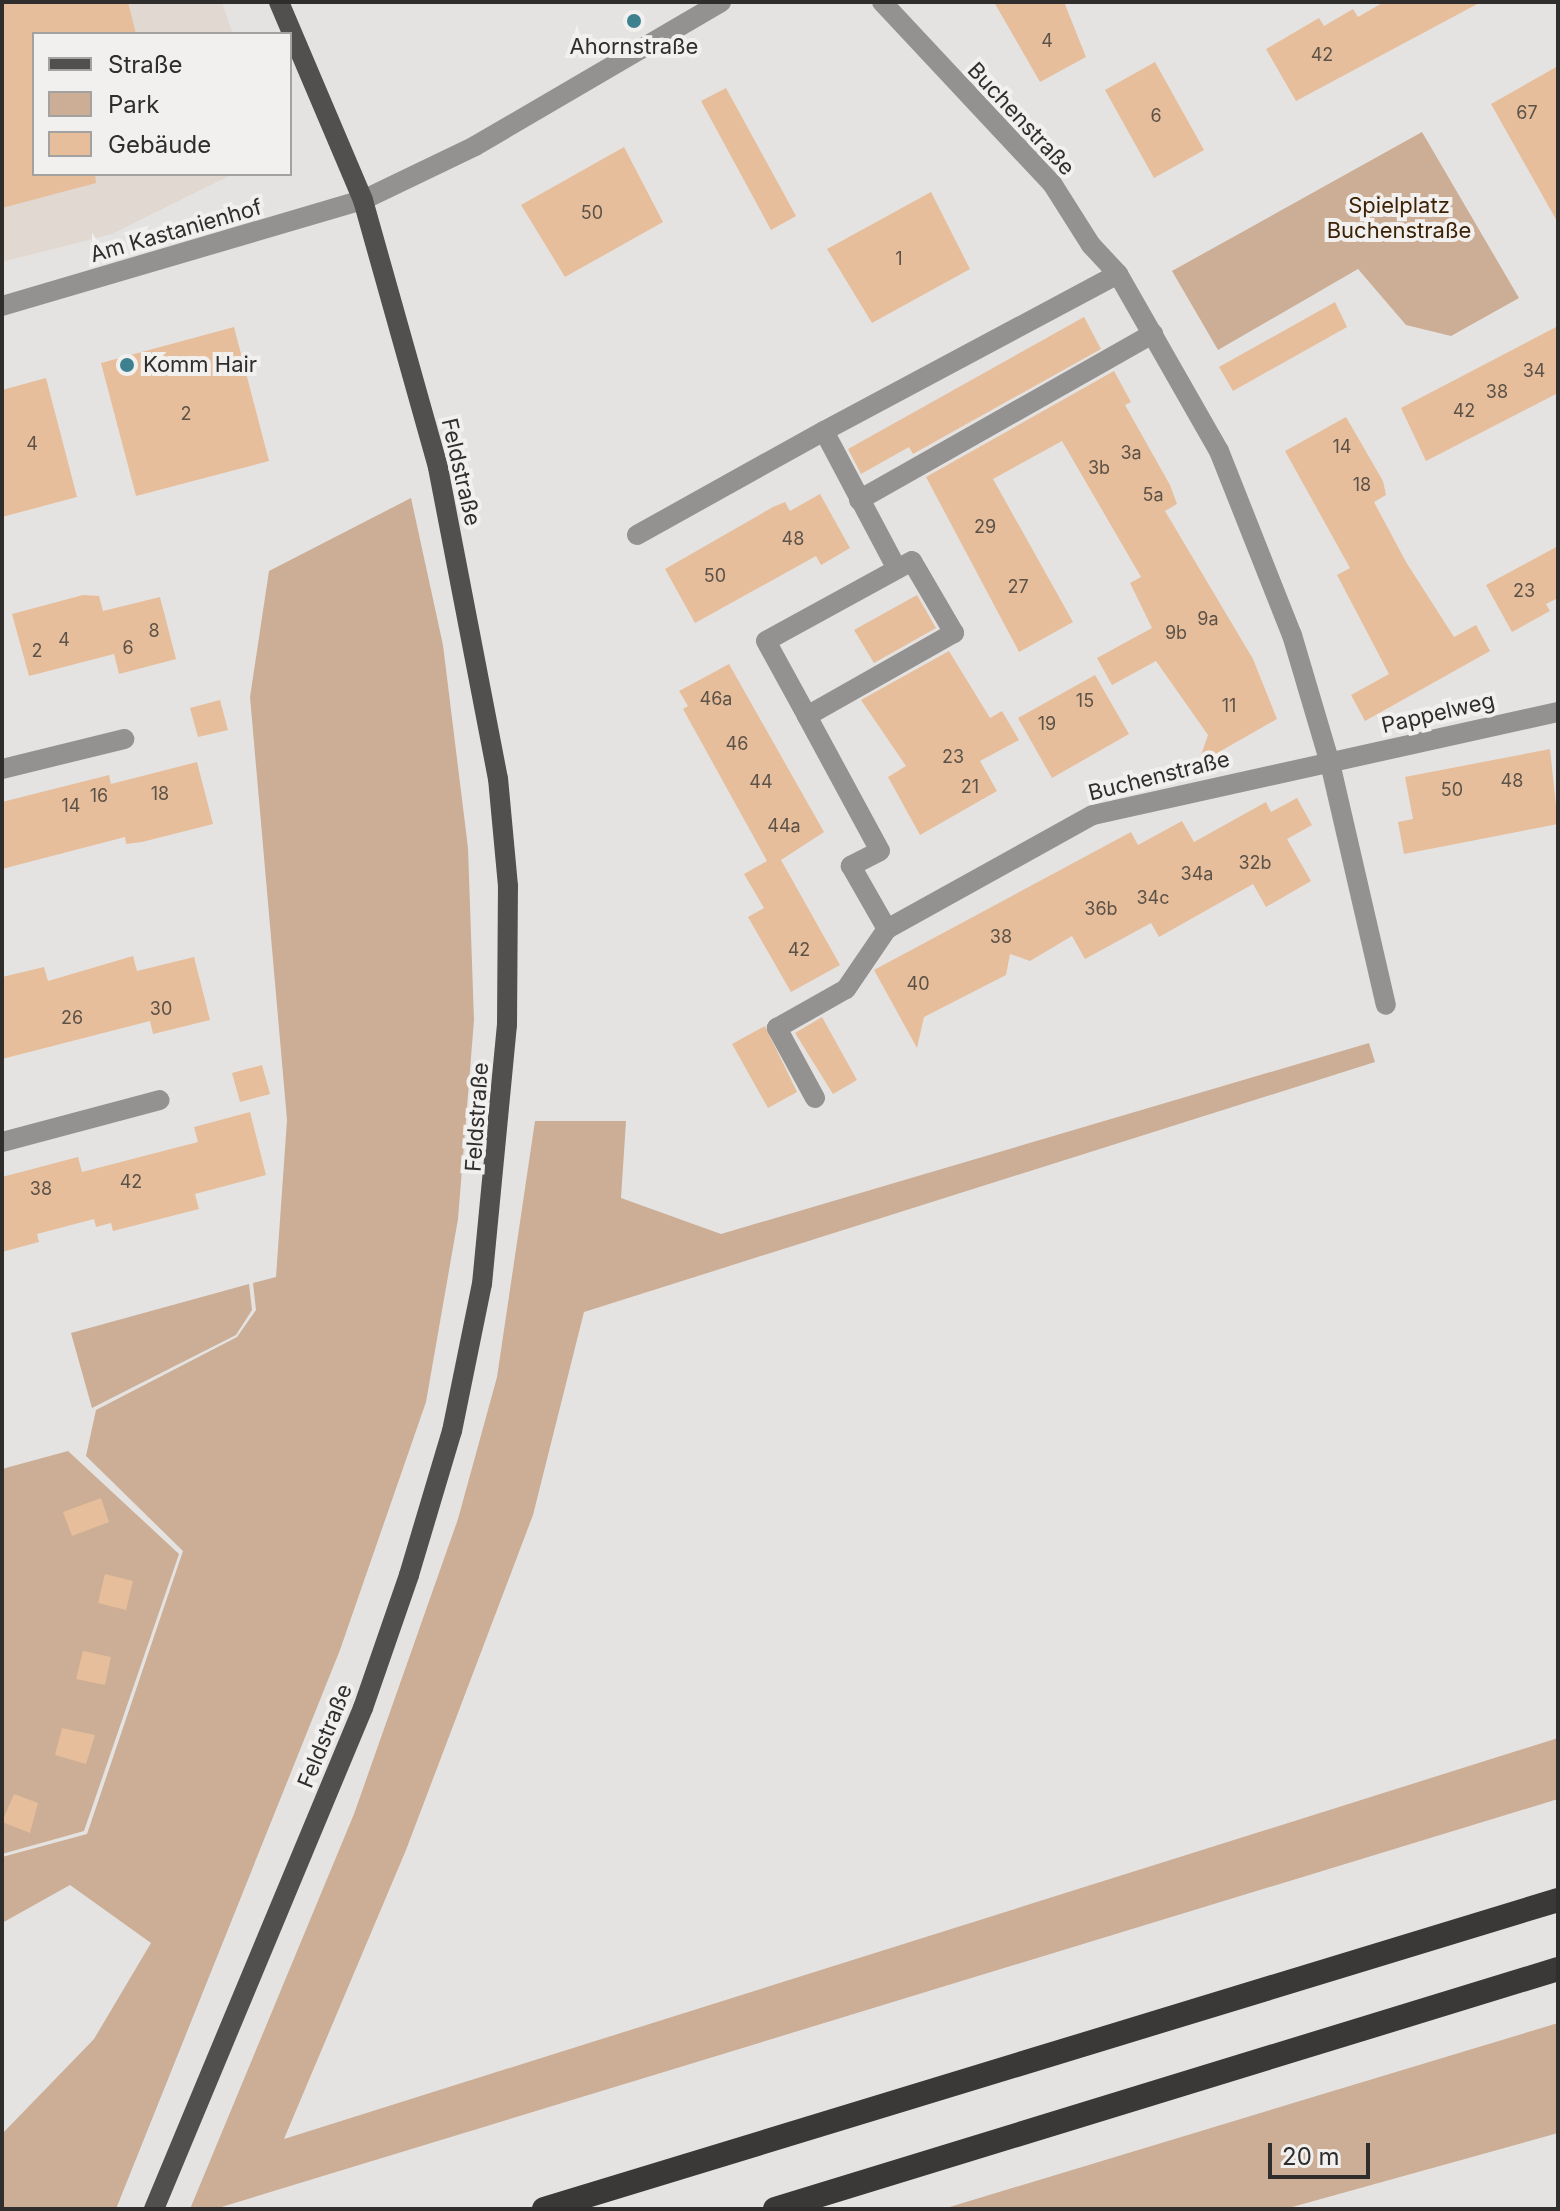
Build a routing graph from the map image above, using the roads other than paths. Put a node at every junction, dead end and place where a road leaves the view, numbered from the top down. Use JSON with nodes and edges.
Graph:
{"nodes":[{"id":1,"x":279,"y":2,"type":"edge"},
{"id":2,"x":721,"y":2,"type":"edge"},
{"id":3,"x":882,"y":2,"type":"edge"},
{"id":4,"x":292,"y":32,"type":"edge"},
{"id":5,"x":292,"y":33,"type":"edge"},
{"id":6,"x":363,"y":200,"type":"junction"},
{"id":7,"x":1118,"y":274,"type":"junction"},
{"id":8,"x":2,"y":306,"type":"edge"},
{"id":9,"x":1153,"y":334,"type":"junction"},
{"id":10,"x":824,"y":431,"type":"junction"},
{"id":11,"x":859,"y":500,"type":"junction"},
{"id":12,"x":637,"y":535,"type":"dead end"},
{"id":13,"x":897,"y":569,"type":"junction"},
{"id":14,"x":1558,"y":712,"type":"edge"},
{"id":15,"x":807,"y":716,"type":"junction"},
{"id":16,"x":124,"y":739,"type":"dead end"},
{"id":17,"x":1330,"y":763,"type":"junction"},
{"id":18,"x":2,"y":769,"type":"edge"},
{"id":19,"x":887,"y":929,"type":"junction"},
{"id":20,"x":1386,"y":1005,"type":"dead end"},
{"id":21,"x":815,"y":1098,"type":"dead end"},
{"id":22,"x":160,"y":1100,"type":"dead end"},
{"id":23,"x":2,"y":1142,"type":"edge"},
{"id":24,"x":1558,"y":1900,"type":"edge"},
{"id":25,"x":1558,"y":1969,"type":"edge"},
{"id":26,"x":154,"y":2209,"type":"edge"},
{"id":27,"x":544,"y":2209,"type":"edge"},
{"id":28,"x":775,"y":2209,"type":"edge"}],
"edges":[{"from":1,"to":4,"type":"main road","name":"Feldstraße"},
{"from":2,"to":6,"type":"street"},
{"from":3,"to":7,"type":"street","name":"Buchenstraße"},
{"from":5,"to":6,"type":"main road","name":"Feldstraße"},
{"from":6,"to":8,"type":"street","name":"Am Kastanienhof"},
{"from":6,"to":26,"type":"main road","name":"Feldstraße"},
{"from":7,"to":9,"type":"street","name":"Buchenstraße"},
{"from":7,"to":10,"type":"street"},
{"from":9,"to":11,"type":"street"},
{"from":9,"to":17,"type":"street","name":"Buchenstraße"},
{"from":10,"to":11,"type":"street"},
{"from":10,"to":12,"type":"street"},
{"from":11,"to":13,"type":"street"},
{"from":13,"to":15,"type":"street"},
{"from":13,"to":15,"type":"street"},
{"from":14,"to":17,"type":"street","name":"Pappelweg"},
{"from":15,"to":19,"type":"street"},
{"from":16,"to":18,"type":"street"},
{"from":17,"to":19,"type":"street","name":"Buchenstraße"},
{"from":17,"to":20,"type":"street"},
{"from":19,"to":21,"type":"street"},
{"from":22,"to":23,"type":"street"},
{"from":24,"to":27,"type":"highway"},
{"from":25,"to":28,"type":"highway"}]}
